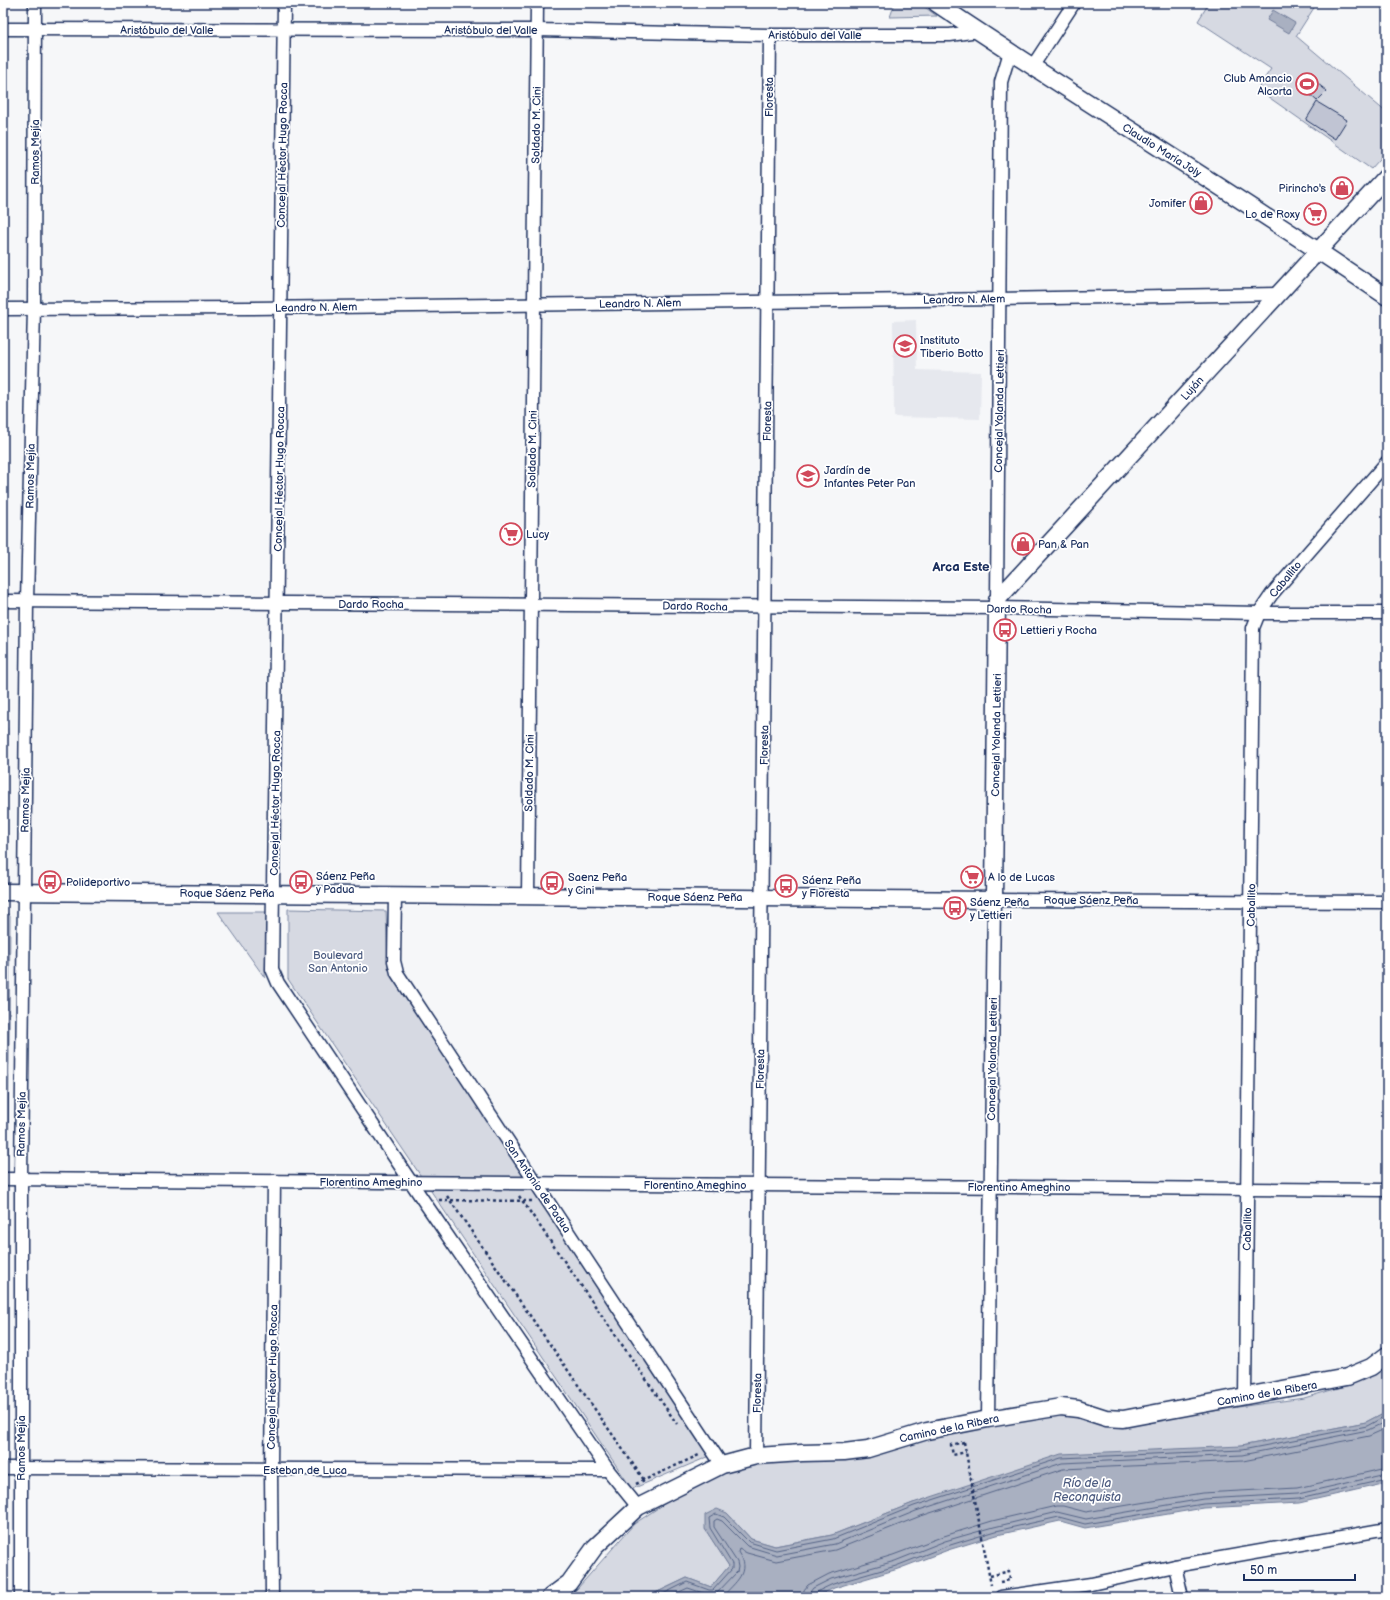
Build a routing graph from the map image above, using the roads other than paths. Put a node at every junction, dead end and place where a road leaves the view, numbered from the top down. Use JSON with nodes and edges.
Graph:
{"nodes":[{"id":1,"x":35,"y":3,"type":"edge"},
{"id":2,"x":284,"y":3,"type":"edge"},
{"id":3,"x":537,"y":3,"type":"edge"},
{"id":4,"x":936,"y":3,"type":"edge"},
{"id":5,"x":1074,"y":3,"type":"edge"},
{"id":6,"x":3,"y":29,"type":"edge"},
{"id":7,"x":35,"y":29,"type":"junction"},
{"id":8,"x":284,"y":30,"type":"junction"},
{"id":9,"x":537,"y":30,"type":"junction"},
{"id":10,"x":978,"y":31,"type":"junction"},
{"id":11,"x":770,"y":35,"type":"junction"},
{"id":12,"x":1010,"y":52,"type":"junction"},
{"id":13,"x":1032,"y":67,"type":"junction"},
{"id":14,"x":1387,"y":176,"type":"edge"},
{"id":15,"x":1319,"y":250,"type":"junction"},
{"id":16,"x":1278,"y":294,"type":"junction"},
{"id":17,"x":1387,"y":297,"type":"edge"},
{"id":18,"x":1000,"y":299,"type":"junction"},
{"id":19,"x":768,"y":302,"type":"junction"},
{"id":20,"x":534,"y":304,"type":"junction"},
{"id":21,"x":280,"y":307,"type":"junction"},
{"id":22,"x":3,"y":309,"type":"edge"},
{"id":23,"x":34,"y":309,"type":"junction"},
{"id":24,"x":1387,"y":462,"type":"edge"},
{"id":25,"x":3,"y":601,"type":"edge"},
{"id":26,"x":27,"y":601,"type":"junction"},
{"id":27,"x":278,"y":603,"type":"junction"},
{"id":28,"x":997,"y":604,"type":"junction"},
{"id":29,"x":531,"y":605,"type":"junction"},
{"id":30,"x":765,"y":607,"type":"junction"},
{"id":31,"x":1260,"y":613,"type":"junction"},
{"id":32,"x":1387,"y":614,"type":"edge"},
{"id":33,"x":3,"y":892,"type":"edge"},
{"id":34,"x":24,"y":892,"type":"junction"},
{"id":35,"x":274,"y":894,"type":"junction"},
{"id":36,"x":395,"y":895,"type":"junction"},
{"id":37,"x":528,"y":896,"type":"junction"},
{"id":38,"x":762,"y":898,"type":"junction"},
{"id":39,"x":994,"y":900,"type":"junction"},
{"id":40,"x":1251,"y":902,"type":"junction"},
{"id":41,"x":1387,"y":902,"type":"edge"},
{"id":42,"x":3,"y":1179,"type":"edge"},
{"id":43,"x":21,"y":1180,"type":"junction"},
{"id":44,"x":274,"y":1181,"type":"junction"},
{"id":45,"x":411,"y":1182,"type":"junction"},
{"id":46,"x":537,"y":1184,"type":"junction"},
{"id":47,"x":759,"y":1185,"type":"junction"},
{"id":48,"x":991,"y":1187,"type":"junction"},
{"id":49,"x":1248,"y":1189,"type":"junction"},
{"id":50,"x":1387,"y":1190,"type":"edge"},
{"id":51,"x":1387,"y":1355,"type":"edge"},
{"id":52,"x":1245,"y":1396,"type":"junction"},
{"id":53,"x":988,"y":1419,"type":"junction"},
{"id":54,"x":756,"y":1456,"type":"junction"},
{"id":55,"x":3,"y":1468,"type":"edge"},
{"id":56,"x":21,"y":1468,"type":"junction"},
{"id":57,"x":716,"y":1469,"type":"junction"},
{"id":58,"x":271,"y":1470,"type":"junction"},
{"id":59,"x":608,"y":1470,"type":"junction"},
{"id":60,"x":638,"y":1507,"type":"junction"},
{"id":61,"x":1387,"y":1530,"type":"edge"},
{"id":62,"x":1175,"y":1566,"type":"junction"},
{"id":63,"x":997,"y":1594,"type":"edge"},
{"id":64,"x":21,"y":1597,"type":"edge"},
{"id":65,"x":272,"y":1597,"type":"edge"},
{"id":66,"x":550,"y":1597,"type":"edge"},
{"id":67,"x":1182,"y":1597,"type":"edge"}],
"edges":[{"from":1,"to":7,"type":"street","name":"Ramos Mejía"},
{"from":2,"to":8,"type":"street","name":"Concejal Héctor Hugo Rocca"},
{"from":3,"to":9,"type":"street","name":"Soldado M. Cini"},
{"from":4,"to":10,"type":"street","name":"Claudio María Joly"},
{"from":5,"to":13,"type":"street"},
{"from":6,"to":7,"type":"street","name":"Aristóbulo del Valle"},
{"from":7,"to":8,"type":"street","name":"Aristóbulo del Valle"},
{"from":7,"to":23,"type":"street","name":"Ramos Mejía"},
{"from":8,"to":9,"type":"street","name":"Aristóbulo del Valle"},
{"from":8,"to":21,"type":"street","name":"Concejal Héctor Hugo Rocca"},
{"from":9,"to":11,"type":"street","name":"Aristóbulo del Valle"},
{"from":9,"to":20,"type":"street","name":"Soldado M. Cini"},
{"from":10,"to":11,"type":"street","name":"Aristóbulo del Valle"},
{"from":10,"to":12,"type":"street","name":"Claudio María Joly"},
{"from":11,"to":19,"type":"street","name":"Floresta"},
{"from":12,"to":13,"type":"street","name":"Claudio María Joly"},
{"from":12,"to":18,"type":"street","name":"Concejal Yolanda Lettieri"},
{"from":13,"to":15,"type":"street","name":"Claudio María Joly"},
{"from":14,"to":15,"type":"street","name":"Luján"},
{"from":15,"to":16,"type":"street","name":"Luján"},
{"from":15,"to":17,"type":"street","name":"Claudio María Joly"},
{"from":16,"to":18,"type":"street","name":"Leandro N. Alem"},
{"from":16,"to":28,"type":"street","name":"Luján"},
{"from":18,"to":19,"type":"street","name":"Leandro N. Alem"},
{"from":18,"to":28,"type":"street","name":"Concejal Yolanda Lettieri"},
{"from":19,"to":20,"type":"street","name":"Leandro N. Alem"},
{"from":19,"to":30,"type":"street","name":"Floresta"},
{"from":20,"to":21,"type":"street","name":"Leandro N. Alem"},
{"from":20,"to":29,"type":"street","name":"Soldado M. Cini"},
{"from":21,"to":23,"type":"street","name":"Leandro N. Alem"},
{"from":21,"to":27,"type":"street","name":"Concejal Héctor Hugo Rocca"},
{"from":22,"to":23,"type":"street","name":"Leandro N. Alem"},
{"from":23,"to":26,"type":"street","name":"Ramos Mejía"},
{"from":24,"to":31,"type":"street","name":"Caballito"},
{"from":25,"to":26,"type":"street","name":"Dardo Rocha"},
{"from":26,"to":27,"type":"street","name":"Dardo Rocha"},
{"from":26,"to":34,"type":"street","name":"Ramos Mejía"},
{"from":27,"to":29,"type":"street","name":"Dardo Rocha"},
{"from":27,"to":35,"type":"street","name":"Concejal Héctor Hugo Rocca"},
{"from":28,"to":30,"type":"street","name":"Dardo Rocha"},
{"from":28,"to":31,"type":"street","name":"Dardo Rocha"},
{"from":28,"to":39,"type":"street","name":"Concejal Yolanda Lettieri"},
{"from":29,"to":30,"type":"street","name":"Dardo Rocha"},
{"from":29,"to":37,"type":"street","name":"Soldado M. Cini"},
{"from":30,"to":38,"type":"street","name":"Floresta"},
{"from":31,"to":32,"type":"street","name":"Dardo Rocha"},
{"from":31,"to":40,"type":"street","name":"Caballito"},
{"from":33,"to":34,"type":"street","name":"Roque Sáenz Peña"},
{"from":34,"to":35,"type":"street","name":"Roque Sáenz Peña"},
{"from":34,"to":43,"type":"street","name":"Ramos Mejía"},
{"from":35,"to":36,"type":"street","name":"Roque Sáenz Peña"},
{"from":35,"to":45,"type":"street","name":"Concejal Héctor Hugo Rocca"},
{"from":36,"to":37,"type":"street","name":"Roque Sáenz Peña"},
{"from":36,"to":46,"type":"street","name":"San Antonio de Padua"},
{"from":37,"to":38,"type":"street","name":"Roque Sáenz Peña"},
{"from":38,"to":39,"type":"street","name":"Roque Sáenz Peña"},
{"from":38,"to":47,"type":"street","name":"Floresta"},
{"from":39,"to":40,"type":"street","name":"Roque Sáenz Peña"},
{"from":39,"to":48,"type":"street","name":"Concejal Yolanda Lettieri"},
{"from":40,"to":41,"type":"street","name":"Roque Sáenz Peña"},
{"from":40,"to":49,"type":"street","name":"Caballito"},
{"from":42,"to":43,"type":"street","name":"Florentino Ameghino"},
{"from":43,"to":44,"type":"street","name":"Florentino Ameghino"},
{"from":43,"to":56,"type":"street","name":"Ramos Mejía"},
{"from":44,"to":45,"type":"street","name":"Florentino Ameghino"},
{"from":44,"to":58,"type":"street","name":"Concejal Héctor Hugo Rocca"},
{"from":45,"to":46,"type":"street","name":"Florentino Ameghino"},
{"from":45,"to":59,"type":"street"},
{"from":46,"to":47,"type":"street","name":"Florentino Ameghino"},
{"from":46,"to":57,"type":"street","name":"San Antonio de Padua"},
{"from":47,"to":48,"type":"street","name":"Florentino Ameghino"},
{"from":47,"to":54,"type":"street","name":"Floresta"},
{"from":48,"to":49,"type":"street","name":"Florentino Ameghino"},
{"from":48,"to":53,"type":"street","name":"Concejal Yolanda Lettieri"},
{"from":49,"to":50,"type":"street","name":"Florentino Ameghino"},
{"from":49,"to":52,"type":"street","name":"Caballito"},
{"from":51,"to":52,"type":"street","name":"Camino de la Ribera"},
{"from":52,"to":53,"type":"street","name":"Camino de la Ribera"},
{"from":53,"to":54,"type":"street","name":"Camino de la Ribera"},
{"from":54,"to":57,"type":"street","name":"Camino de la Ribera"},
{"from":55,"to":56,"type":"street","name":"Esteban de Luca"},
{"from":56,"to":58,"type":"street","name":"Esteban de Luca"},
{"from":56,"to":64,"type":"street","name":"Ramos Mejía"},
{"from":57,"to":60,"type":"street","name":"Camino de la Ribera"},
{"from":58,"to":59,"type":"street","name":"Esteban de Luca"},
{"from":58,"to":65,"type":"street","name":"Concejal Héctor Hugo Rocca"},
{"from":59,"to":60,"type":"street"},
{"from":60,"to":66,"type":"street","name":"Camino de la Ribera"},
{"from":61,"to":62,"type":"street"},
{"from":62,"to":63,"type":"street"},
{"from":62,"to":67,"type":"street"}]}
